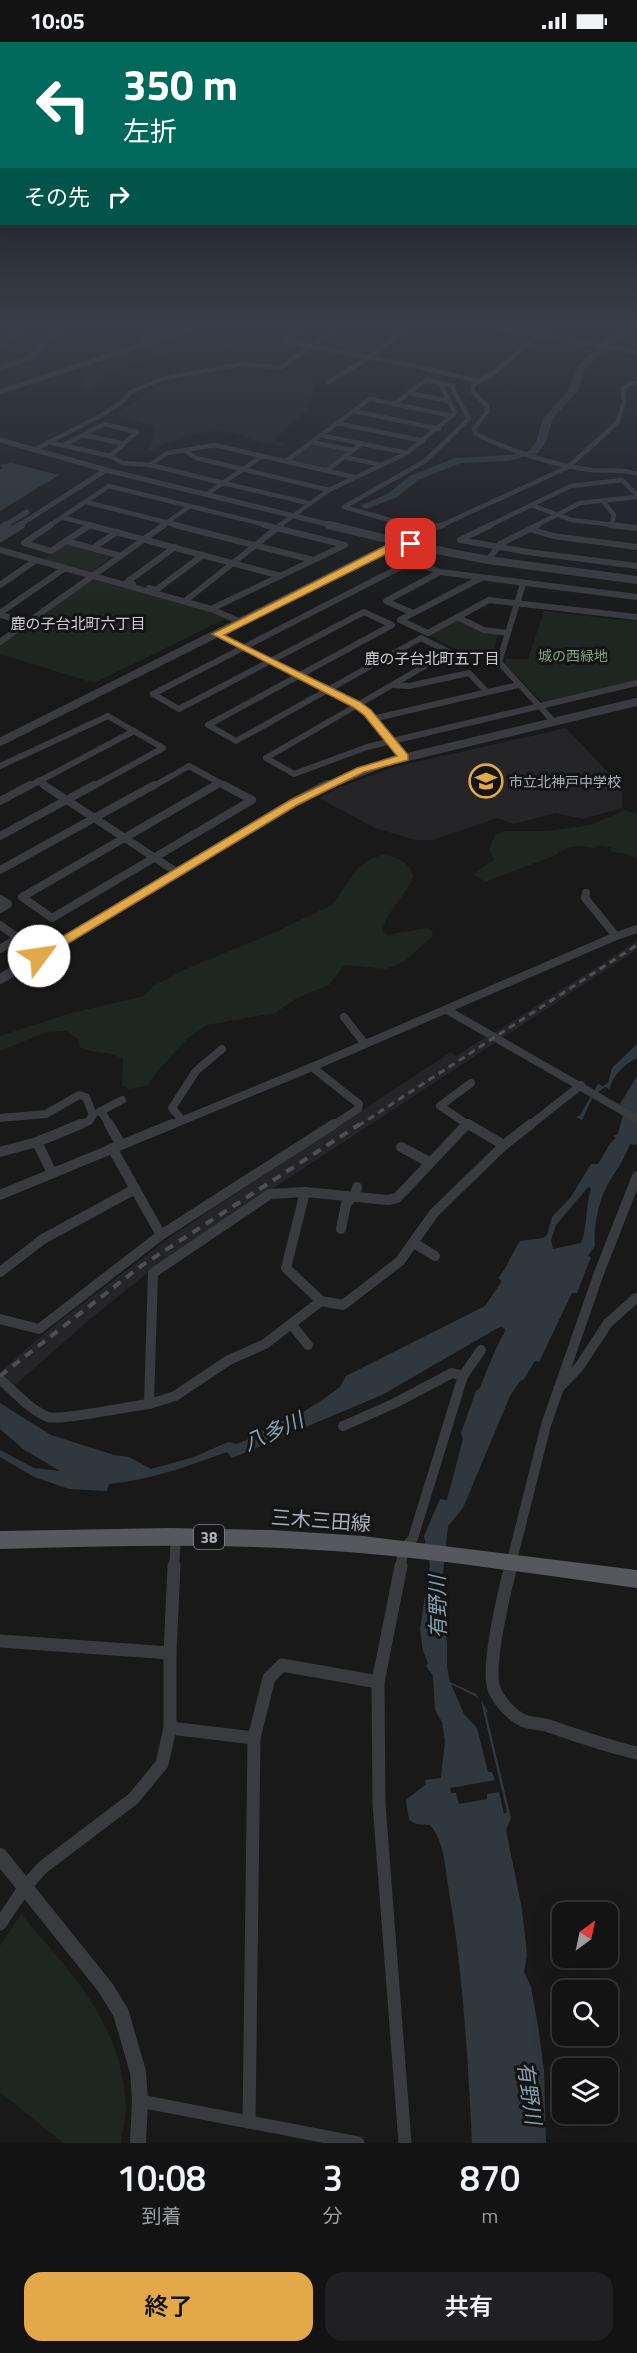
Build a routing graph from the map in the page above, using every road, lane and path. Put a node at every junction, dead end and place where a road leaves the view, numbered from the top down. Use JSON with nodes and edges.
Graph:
{"nodes":[{"id":1,"x":84,"y":424,"type":"edge"},
{"id":2,"x":104,"y":424,"type":"edge"},
{"id":3,"x":104,"y":424,"type":"edge"},
{"id":4,"x":335,"y":424,"type":"edge"},
{"id":5,"x":341,"y":424,"type":"edge"},
{"id":6,"x":416,"y":424,"type":"edge"},
{"id":7,"x":444,"y":424,"type":"edge"},
{"id":8,"x":464,"y":424,"type":"edge"},
{"id":9,"x":478,"y":424,"type":"edge"},
{"id":10,"x":616,"y":424,"type":"edge"},
{"id":11,"x":439,"y":429,"type":"junction"},
{"id":12,"x":84,"y":435,"type":"junction"},
{"id":13,"x":320,"y":435,"type":"junction"},
{"id":14,"x":0,"y":440,"type":"edge"},
{"id":15,"x":424,"y":441,"type":"junction"},
{"id":16,"x":48,"y":442,"type":"junction"},
{"id":17,"x":311,"y":442,"type":"junction"},
{"id":18,"x":124,"y":444,"type":"junction"},
{"id":19,"x":361,"y":444,"type":"junction"},
{"id":20,"x":0,"y":445,"type":"edge"},
{"id":21,"x":64,"y":446,"type":"junction"},
{"id":22,"x":34,"y":450,"type":"junction"},
{"id":23,"x":184,"y":450,"type":"junction"},
{"id":24,"x":352,"y":450,"type":"junction"},
{"id":25,"x":407,"y":453,"type":"junction"},
{"id":26,"x":110,"y":456,"type":"junction"},
{"id":27,"x":262,"y":456,"type":"junction"},
{"id":28,"x":344,"y":457,"type":"junction"},
{"id":29,"x":286,"y":461,"type":"junction"},
{"id":30,"x":150,"y":465,"type":"junction"},
{"id":31,"x":381,"y":465,"type":"junction"},
{"id":32,"x":570,"y":465,"type":"junction"},
{"id":33,"x":103,"y":469,"type":"junction"},
{"id":34,"x":243,"y":470,"type":"junction"},
{"id":35,"x":326,"y":471,"type":"junction"},
{"id":36,"x":637,"y":474,"type":"edge"},
{"id":37,"x":354,"y":477,"type":"junction"},
{"id":38,"x":223,"y":483,"type":"junction"},
{"id":39,"x":329,"y":490,"type":"junction"},
{"id":40,"x":207,"y":494,"type":"junction"},
{"id":41,"x":637,"y":496,"type":"edge"},
{"id":42,"x":603,"y":501,"type":"junction"},
{"id":43,"x":86,"y":502,"type":"junction"},
{"id":44,"x":308,"y":503,"type":"junction"},
{"id":45,"x":531,"y":505,"type":"junction"},
{"id":46,"x":190,"y":506,"type":"junction"},
{"id":47,"x":557,"y":515,"type":"junction"},
{"id":48,"x":293,"y":516,"type":"junction"},
{"id":49,"x":64,"y":518,"type":"junction"},
{"id":50,"x":167,"y":522,"type":"junction"},
{"id":51,"x":90,"y":525,"type":"junction"},
{"id":52,"x":611,"y":526,"type":"junction"},
{"id":53,"x":276,"y":528,"type":"junction"},
{"id":54,"x":637,"y":528,"type":"edge"},
{"id":55,"x":0,"y":529,"type":"edge"},
{"id":56,"x":530,"y":529,"type":"junction"},
{"id":57,"x":117,"y":532,"type":"junction"},
{"id":58,"x":0,"y":537,"type":"edge"},
{"id":59,"x":144,"y":539,"type":"junction"},
{"id":60,"x":66,"y":541,"type":"junction"},
{"id":61,"x":399,"y":542,"type":"junction"},
{"id":62,"x":256,"y":545,"type":"junction"},
{"id":63,"x":174,"y":547,"type":"junction"},
{"id":64,"x":498,"y":547,"type":"junction"},
{"id":65,"x":637,"y":547,"type":"edge"},
{"id":66,"x":93,"y":548,"type":"junction"},
{"id":67,"x":0,"y":550,"type":"edge"},
{"id":68,"x":9,"y":553,"type":"junction"},
{"id":69,"x":203,"y":555,"type":"junction"},
{"id":70,"x":121,"y":556,"type":"junction"},
{"id":71,"x":0,"y":558,"type":"edge"},
{"id":72,"x":36,"y":560,"type":"junction"},
{"id":73,"x":313,"y":560,"type":"junction"},
{"id":74,"x":488,"y":560,"type":"junction"},
{"id":75,"x":233,"y":563,"type":"junction"},
{"id":76,"x":637,"y":566,"type":"edge"},
{"id":77,"x":65,"y":568,"type":"junction"},
{"id":78,"x":440,"y":572,"type":"junction"},
{"id":79,"x":92,"y":576,"type":"junction"},
{"id":80,"x":281,"y":576,"type":"junction"},
{"id":81,"x":481,"y":578,"type":"junction"},
{"id":82,"x":637,"y":580,"type":"edge"},
{"id":83,"x":523,"y":584,"type":"junction"},
{"id":84,"x":0,"y":585,"type":"edge"},
{"id":85,"x":637,"y":597,"type":"edge"},
{"id":86,"x":184,"y":601,"type":"junction"},
{"id":87,"x":518,"y":603,"type":"junction"},
{"id":88,"x":211,"y":609,"type":"junction"},
{"id":89,"x":413,"y":613,"type":"junction"},
{"id":90,"x":0,"y":614,"type":"edge"},
{"id":91,"x":457,"y":617,"type":"junction"},
{"id":92,"x":637,"y":617,"type":"edge"},
{"id":93,"x":27,"y":622,"type":"junction"},
{"id":94,"x":242,"y":622,"type":"junction"},
{"id":95,"x":508,"y":633,"type":"junction"},
{"id":96,"x":217,"y":634,"type":"junction"},
{"id":97,"x":0,"y":642,"type":"edge"},
{"id":98,"x":244,"y":647,"type":"junction"},
{"id":99,"x":271,"y":661,"type":"junction"},
{"id":100,"x":298,"y":675,"type":"junction"},
{"id":101,"x":637,"y":683,"type":"edge"},
{"id":102,"x":392,"y":685,"type":"junction"},
{"id":103,"x":518,"y":685,"type":"junction"},
{"id":104,"x":326,"y":690,"type":"junction"},
{"id":105,"x":487,"y":692,"type":"junction"},
{"id":106,"x":637,"y":702,"type":"edge"},
{"id":107,"x":357,"y":705,"type":"junction"},
{"id":108,"x":539,"y":706,"type":"junction"},
{"id":109,"x":372,"y":719,"type":"junction"},
{"id":110,"x":554,"y":722,"type":"junction"},
{"id":111,"x":134,"y":731,"type":"junction"},
{"id":112,"x":391,"y":741,"type":"junction"},
{"id":113,"x":0,"y":742,"type":"edge"},
{"id":114,"x":404,"y":758,"type":"junction"},
{"id":115,"x":0,"y":766,"type":"edge"},
{"id":116,"x":38,"y":781,"type":"junction"},
{"id":117,"x":220,"y":783,"type":"junction"},
{"id":118,"x":67,"y":800,"type":"junction"},
{"id":119,"x":0,"y":801,"type":"edge"},
{"id":120,"x":97,"y":818,"type":"junction"},
{"id":121,"x":0,"y":836,"type":"edge"},
{"id":122,"x":125,"y":838,"type":"junction"},
{"id":123,"x":155,"y":856,"type":"junction"},
{"id":124,"x":0,"y":870,"type":"edge"},
{"id":125,"x":178,"y":873,"type":"junction"},
{"id":126,"x":586,"y":893,"type":"dead end"},
{"id":127,"x":0,"y":899,"type":"edge"},
{"id":128,"x":0,"y":909,"type":"edge"},
{"id":129,"x":0,"y":925,"type":"edge"},
{"id":130,"x":637,"y":929,"type":"edge"},
{"id":131,"x":616,"y":936,"type":"junction"},
{"id":132,"x":0,"y":949,"type":"edge"},
{"id":133,"x":0,"y":979,"type":"edge"},
{"id":134,"x":447,"y":1010,"type":"junction"},
{"id":135,"x":350,"y":1020,"type":"dead end"},
{"id":136,"x":365,"y":1044,"type":"junction"},
{"id":137,"x":222,"y":1049,"type":"dead end"},
{"id":138,"x":312,"y":1067,"type":"junction"},
{"id":139,"x":471,"y":1083,"type":"dead end"},
{"id":140,"x":449,"y":1085,"type":"dead end"},
{"id":141,"x":583,"y":1087,"type":"junction"},
{"id":142,"x":458,"y":1091,"type":"junction"},
{"id":143,"x":122,"y":1100,"type":"dead end"},
{"id":144,"x":97,"y":1113,"type":"junction"},
{"id":145,"x":0,"y":1118,"type":"edge"},
{"id":146,"x":182,"y":1119,"type":"junction"},
{"id":147,"x":637,"y":1119,"type":"edge"},
{"id":148,"x":467,"y":1124,"type":"junction"},
{"id":149,"x":37,"y":1142,"type":"junction"},
{"id":150,"x":504,"y":1145,"type":"junction"},
{"id":151,"x":116,"y":1146,"type":"junction"},
{"id":152,"x":401,"y":1147,"type":"dead end"},
{"id":153,"x":0,"y":1152,"type":"edge"},
{"id":154,"x":429,"y":1162,"type":"junction"},
{"id":155,"x":52,"y":1173,"type":"junction"},
{"id":156,"x":637,"y":1176,"type":"edge"},
{"id":157,"x":357,"y":1187,"type":"dead end"},
{"id":158,"x":135,"y":1188,"type":"junction"},
{"id":159,"x":305,"y":1192,"type":"junction"},
{"id":160,"x":0,"y":1195,"type":"edge"},
{"id":161,"x":351,"y":1196,"type":"junction"},
{"id":162,"x":341,"y":1229,"type":"dead end"},
{"id":163,"x":161,"y":1235,"type":"junction"},
{"id":164,"x":414,"y":1243,"type":"junction"},
{"id":165,"x":435,"y":1256,"type":"dead end"},
{"id":166,"x":0,"y":1272,"type":"edge"},
{"id":167,"x":636,"y":1298,"type":"edge"},
{"id":168,"x":321,"y":1301,"type":"junction"},
{"id":169,"x":0,"y":1319,"type":"edge"},
{"id":170,"x":292,"y":1325,"type":"junction"},
{"id":171,"x":308,"y":1345,"type":"dead end"},
{"id":172,"x":482,"y":1350,"type":"dead end"},
{"id":173,"x":463,"y":1376,"type":"junction"},
{"id":174,"x":0,"y":1379,"type":"edge"},
{"id":175,"x":558,"y":1389,"type":"junction"},
{"id":176,"x":149,"y":1404,"type":"junction"},
{"id":177,"x":344,"y":1426,"type":"dead end"},
{"id":178,"x":176,"y":1536,"type":"junction"},
{"id":179,"x":0,"y":1540,"type":"edge"},
{"id":180,"x":411,"y":1550,"type":"junction"},
{"id":181,"x":509,"y":1561,"type":"junction"},
{"id":182,"x":637,"y":1580,"type":"edge"},
{"id":183,"x":0,"y":1641,"type":"edge"},
{"id":184,"x":170,"y":1653,"type":"junction"},
{"id":185,"x":378,"y":1682,"type":"junction"},
{"id":186,"x":170,"y":1728,"type":"junction"},
{"id":187,"x":254,"y":1738,"type":"junction"},
{"id":188,"x":637,"y":1753,"type":"edge"},
{"id":189,"x":0,"y":1856,"type":"edge"},
{"id":190,"x":25,"y":1887,"type":"junction"},
{"id":191,"x":0,"y":1924,"type":"edge"},
{"id":192,"x":140,"y":2102,"type":"junction"},
{"id":193,"x":249,"y":2122,"type":"junction"},
{"id":194,"x":138,"y":2143,"type":"edge"},
{"id":195,"x":358,"y":2143,"type":"edge"},
{"id":196,"x":405,"y":2143,"type":"edge"}],
"edges":[{"from":1,"to":16,"type":"street"},
{"from":2,"to":12,"type":"street"},
{"from":3,"to":18,"type":"street"},
{"from":4,"to":13,"type":"street"},
{"from":5,"to":15,"type":"street"},
{"from":6,"to":11,"type":"street"},
{"from":7,"to":11,"type":"street"},
{"from":8,"to":32,"type":"street"},
{"from":9,"to":32,"type":"street"},
{"from":10,"to":32,"type":"street"},
{"from":11,"to":15,"type":"street"},
{"from":12,"to":18,"type":"street"},
{"from":12,"to":21,"type":"street"},
{"from":13,"to":17,"type":"street"},
{"from":13,"to":19,"type":"street"},
{"from":14,"to":22,"type":"street"},
{"from":15,"to":25,"type":"street"},
{"from":16,"to":21,"type":"street"},
{"from":16,"to":22,"type":"street"},
{"from":17,"to":24,"type":"street"},
{"from":17,"to":29,"type":"street"},
{"from":18,"to":26,"type":"street"},
{"from":19,"to":24,"type":"street"},
{"from":19,"to":25,"type":"street"},
{"from":20,"to":33,"type":"street"},
{"from":21,"to":26,"type":"street"},
{"from":22,"to":33,"type":"street"},
{"from":23,"to":27,"type":"street"},
{"from":23,"to":30,"type":"street"},
{"from":23,"to":34,"type":"street"},
{"from":24,"to":28,"type":"street"},
{"from":25,"to":31,"type":"street"},
{"from":26,"to":30,"type":"street"},
{"from":27,"to":29,"type":"street"},
{"from":27,"to":34,"type":"street"},
{"from":28,"to":31,"type":"street"},
{"from":28,"to":35,"type":"street"},
{"from":29,"to":35,"type":"street"},
{"from":30,"to":38,"type":"street"},
{"from":31,"to":37,"type":"street"},
{"from":32,"to":36,"type":"street"},
{"from":33,"to":40,"type":"street"},
{"from":33,"to":55,"type":"street"},
{"from":33,"to":58,"type":"street"},
{"from":34,"to":38,"type":"street"},
{"from":34,"to":39,"type":"street"},
{"from":35,"to":37,"type":"street"},
{"from":37,"to":39,"type":"street"},
{"from":38,"to":40,"type":"street"},
{"from":38,"to":44,"type":"street"},
{"from":39,"to":44,"type":"street"},
{"from":40,"to":48,"type":"street"},
{"from":41,"to":42,"type":"street"},
{"from":41,"to":45,"type":"street"},
{"from":42,"to":47,"type":"street"},
{"from":42,"to":52,"type":"street"},
{"from":43,"to":46,"type":"street"},
{"from":43,"to":49,"type":"street"},
{"from":43,"to":50,"type":"street"},
{"from":44,"to":48,"type":"street"},
{"from":45,"to":47,"type":"street"},
{"from":45,"to":64,"type":"street"},
{"from":46,"to":50,"type":"street"},
{"from":46,"to":53,"type":"street"},
{"from":47,"to":52,"type":"street"},
{"from":47,"to":56,"type":"street"},
{"from":48,"to":53,"type":"street"},
{"from":48,"to":61,"type":"street"},
{"from":49,"to":51,"type":"street"},
{"from":49,"to":60,"type":"street"},
{"from":50,"to":59,"type":"street"},
{"from":50,"to":62,"type":"street"},
{"from":51,"to":57,"type":"street"},
{"from":51,"to":60,"type":"street"},
{"from":52,"to":54,"type":"street"},
{"from":53,"to":62,"type":"street"},
{"from":53,"to":73,"type":"street"},
{"from":56,"to":64,"type":"street"},
{"from":56,"to":65,"type":"street"},
{"from":57,"to":59,"type":"street"},
{"from":57,"to":66,"type":"street"},
{"from":59,"to":63,"type":"street"},
{"from":59,"to":70,"type":"street"},
{"from":60,"to":66,"type":"street"},
{"from":61,"to":74,"type":"street"},
{"from":61,"to":94,"type":"street"},
{"from":62,"to":73,"type":"street"},
{"from":62,"to":75,"type":"street"},
{"from":63,"to":69,"type":"street"},
{"from":63,"to":69,"type":"street"},
{"from":64,"to":74,"type":"street"},
{"from":64,"to":76,"type":"street"},
{"from":66,"to":70,"type":"street"},
{"from":67,"to":68,"type":"street"},
{"from":68,"to":71,"type":"street"},
{"from":68,"to":72,"type":"street"},
{"from":69,"to":75,"type":"street"},
{"from":70,"to":79,"type":"street"},
{"from":72,"to":77,"type":"street"},
{"from":72,"to":84,"type":"street"},
{"from":73,"to":80,"type":"street"},
{"from":74,"to":82,"type":"street"},
{"from":75,"to":80,"type":"street"},
{"from":75,"to":86,"type":"street"},
{"from":77,"to":79,"type":"street"},
{"from":77,"to":90,"type":"street"},
{"from":78,"to":81,"type":"street"},
{"from":78,"to":89,"type":"street"},
{"from":78,"to":98,"type":"street"},
{"from":79,"to":86,"type":"street"},
{"from":79,"to":93,"type":"street"},
{"from":80,"to":88,"type":"street"},
{"from":81,"to":83,"type":"street"},
{"from":81,"to":89,"type":"street"},
{"from":83,"to":85,"type":"street"},
{"from":83,"to":87,"type":"street"},
{"from":86,"to":88,"type":"street"},
{"from":87,"to":91,"type":"street"},
{"from":87,"to":92,"type":"street"},
{"from":87,"to":95,"type":"street"},
{"from":88,"to":94,"type":"street"},
{"from":89,"to":91,"type":"street"},
{"from":90,"to":93,"type":"street"},
{"from":91,"to":95,"type":"street"},
{"from":93,"to":97,"type":"street"},
{"from":94,"to":96,"type":"street"},
{"from":95,"to":103,"type":"street"},
{"from":96,"to":98,"type":"street"},
{"from":96,"to":113,"type":"street"},
{"from":98,"to":99,"type":"street"},
{"from":98,"to":99,"type":"street"},
{"from":99,"to":100,"type":"street"},
{"from":99,"to":100,"type":"street"},
{"from":100,"to":104,"type":"street"},
{"from":100,"to":104,"type":"street"},
{"from":101,"to":108,"type":"street"},
{"from":102,"to":104,"type":"street"},
{"from":102,"to":105,"type":"street"},
{"from":102,"to":107,"type":"street"},
{"from":103,"to":105,"type":"street"},
{"from":103,"to":108,"type":"street"},
{"from":104,"to":107,"type":"street"},
{"from":105,"to":109,"type":"street"},
{"from":106,"to":110,"type":"street"},
{"from":107,"to":109,"type":"street"},
{"from":107,"to":112,"type":"street"},
{"from":108,"to":110,"type":"street"},
{"from":108,"to":112,"type":"street"},
{"from":109,"to":112,"type":"street"},
{"from":110,"to":114,"type":"street"},
{"from":111,"to":115,"type":"street"},
{"from":111,"to":116,"type":"street"},
{"from":111,"to":118,"type":"street"},
{"from":112,"to":114,"type":"street"},
{"from":114,"to":125,"type":"street"},
{"from":116,"to":118,"type":"street"},
{"from":116,"to":119,"type":"street"},
{"from":117,"to":120,"type":"street"},
{"from":117,"to":122,"type":"street"},
{"from":117,"to":123,"type":"street"},
{"from":118,"to":120,"type":"street"},
{"from":118,"to":121,"type":"street"},
{"from":120,"to":122,"type":"street"},
{"from":120,"to":124,"type":"street"},
{"from":122,"to":123,"type":"street"},
{"from":122,"to":123,"type":"street"},
{"from":123,"to":125,"type":"street"},
{"from":125,"to":133,"type":"street"},
{"from":126,"to":131,"type":"street"},
{"from":127,"to":128,"type":"street"},
{"from":129,"to":132,"type":"street"},
{"from":130,"to":131,"type":"street"},
{"from":131,"to":134,"type":"street"},
{"from":134,"to":136,"type":"street"},
{"from":134,"to":141,"type":"street"},
{"from":135,"to":136,"type":"street"},
{"from":136,"to":138,"type":"street"},
{"from":137,"to":146,"type":"street"},
{"from":138,"to":146,"type":"street"},
{"from":138,"to":163,"type":"street"},
{"from":139,"to":142,"type":"street"},
{"from":140,"to":142,"type":"street"},
{"from":141,"to":147,"type":"street"},
{"from":141,"to":150,"type":"street"},
{"from":142,"to":148,"type":"street"},
{"from":143,"to":144,"type":"street"},
{"from":144,"to":145,"type":"street"},
{"from":144,"to":149,"type":"street"},
{"from":144,"to":151,"type":"street"},
{"from":146,"to":151,"type":"street"},
{"from":148,"to":150,"type":"street"},
{"from":148,"to":154,"type":"street"},
{"from":149,"to":153,"type":"street"},
{"from":149,"to":155,"type":"street"},
{"from":150,"to":164,"type":"street"},
{"from":151,"to":155,"type":"street"},
{"from":151,"to":158,"type":"street"},
{"from":152,"to":154,"type":"street"},
{"from":154,"to":161,"type":"street"},
{"from":155,"to":160,"type":"street"},
{"from":156,"to":175,"type":"street"},
{"from":157,"to":161,"type":"street"},
{"from":158,"to":163,"type":"street"},
{"from":158,"to":166,"type":"street"},
{"from":159,"to":161,"type":"street"},
{"from":159,"to":168,"type":"street"},
{"from":159,"to":176,"type":"street"},
{"from":161,"to":162,"type":"street"},
{"from":163,"to":169,"type":"street"},
{"from":164,"to":165,"type":"street"},
{"from":164,"to":168,"type":"street"},
{"from":167,"to":175,"type":"street"},
{"from":168,"to":170,"type":"street"},
{"from":170,"to":171,"type":"street"},
{"from":170,"to":176,"type":"street"},
{"from":172,"to":173,"type":"street"},
{"from":173,"to":177,"type":"street"},
{"from":173,"to":180,"type":"street"},
{"from":174,"to":176,"type":"street"},
{"from":175,"to":181,"type":"street"},
{"from":178,"to":179,"type":"main road","name":"三木三田線","number":"38"},
{"from":178,"to":180,"type":"main road","name":"三木三田線","number":"38"},
{"from":178,"to":184,"type":"street"},
{"from":180,"to":181,"type":"main road","name":"三木三田線","number":"38"},
{"from":180,"to":185,"type":"street"},
{"from":181,"to":182,"type":"main road","name":"三木三田線","number":"38"},
{"from":181,"to":188,"type":"street"},
{"from":183,"to":184,"type":"street"},
{"from":184,"to":186,"type":"street"},
{"from":185,"to":187,"type":"street"},
{"from":185,"to":196,"type":"street"},
{"from":186,"to":187,"type":"street"},
{"from":186,"to":190,"type":"street"},
{"from":187,"to":193,"type":"street"},
{"from":189,"to":190,"type":"street"},
{"from":190,"to":191,"type":"street"},
{"from":190,"to":192,"type":"street"},
{"from":192,"to":193,"type":"street"},
{"from":192,"to":194,"type":"street"},
{"from":193,"to":195,"type":"street"}]}
